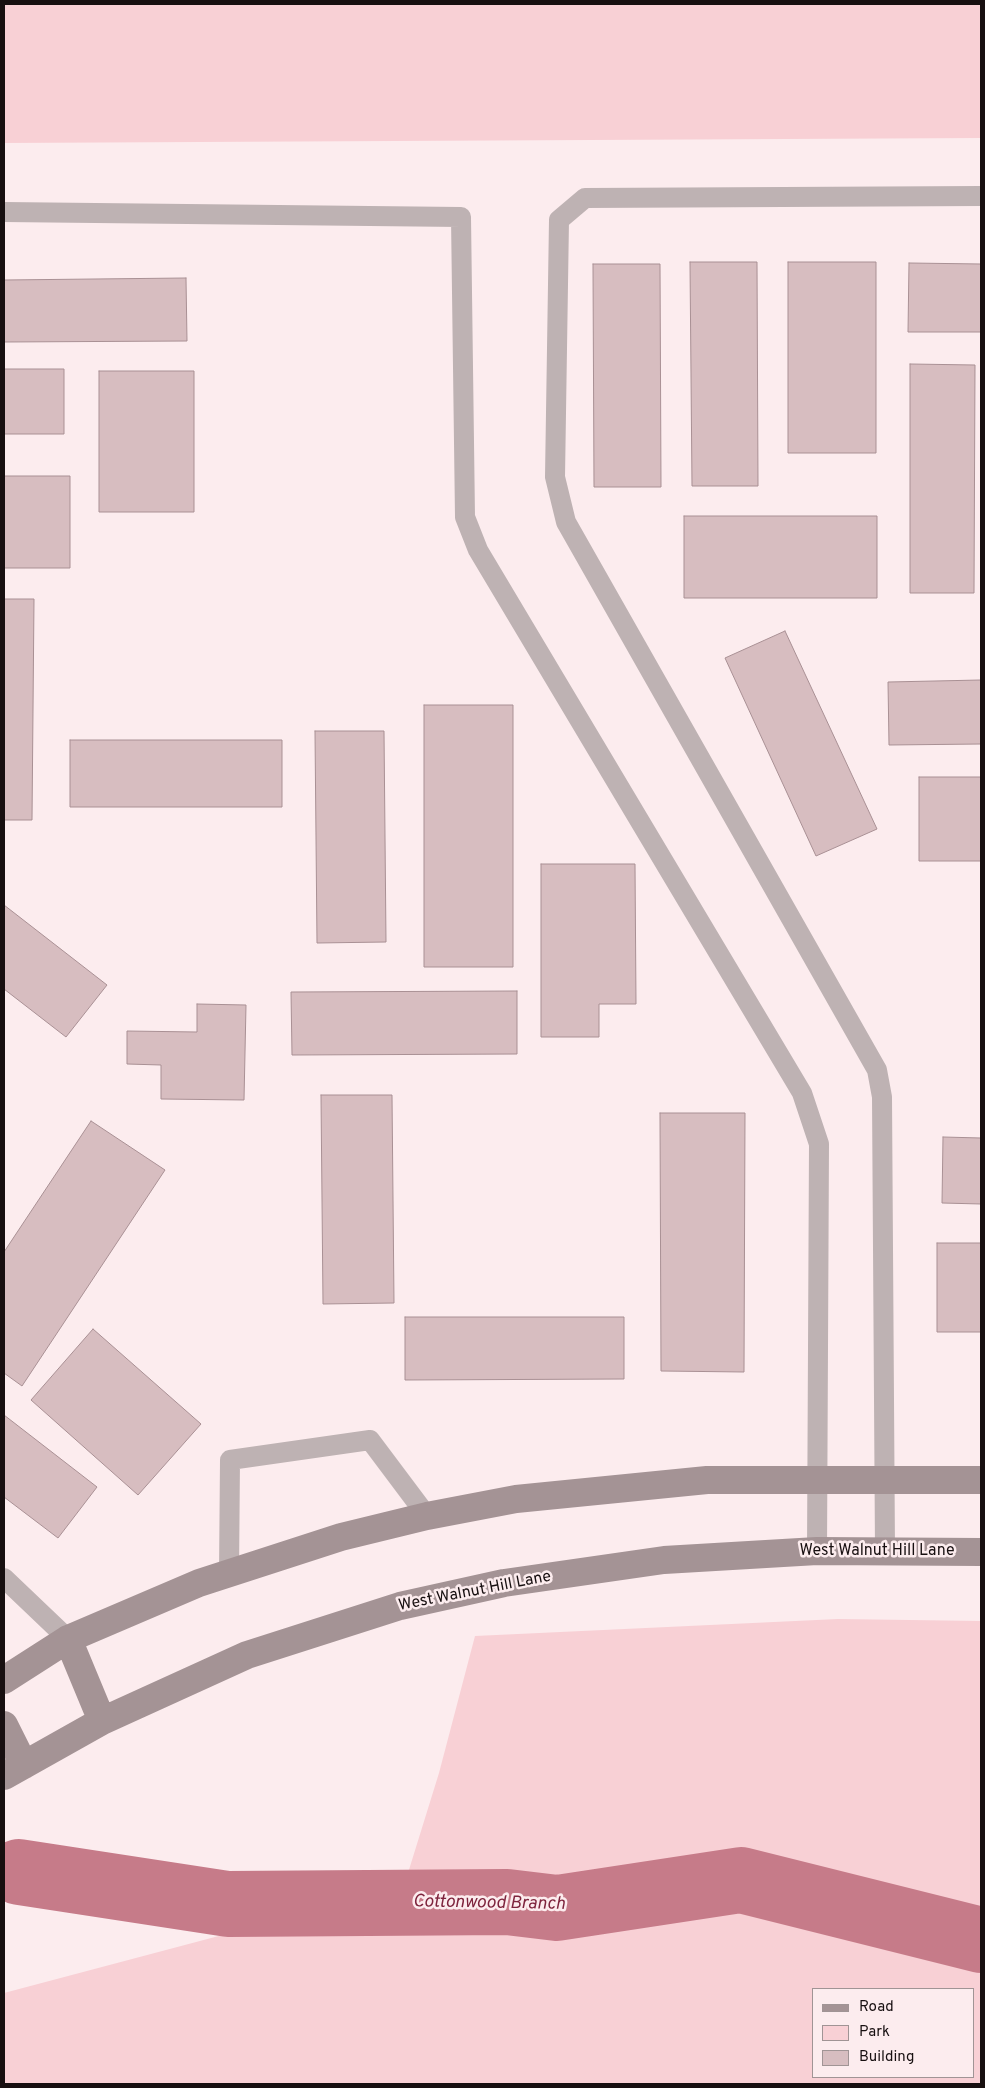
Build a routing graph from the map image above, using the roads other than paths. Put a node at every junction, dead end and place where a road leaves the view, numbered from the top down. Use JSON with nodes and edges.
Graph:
{"nodes":[{"id":1,"x":981,"y":196,"type":"edge"},
{"id":2,"x":4,"y":212,"type":"edge"},
{"id":3,"x":816,"y":1480,"type":"junction"},
{"id":4,"x":885,"y":1480,"type":"junction"},
{"id":5,"x":981,"y":1480,"type":"edge"},
{"id":6,"x":426,"y":1516,"type":"junction"},
{"id":7,"x":817,"y":1550,"type":"junction"},
{"id":8,"x":885,"y":1551,"type":"junction"},
{"id":9,"x":981,"y":1552,"type":"edge"},
{"id":10,"x":229,"y":1574,"type":"junction"},
{"id":11,"x":4,"y":1578,"type":"edge"},
{"id":12,"x":68,"y":1639,"type":"junction"},
{"id":13,"x":4,"y":1680,"type":"edge"},
{"id":14,"x":102,"y":1721,"type":"junction"},
{"id":15,"x":4,"y":1725,"type":"edge"},
{"id":16,"x":14,"y":1771,"type":"edge"}],
"edges":[{"from":1,"to":4,"type":"lane"},
{"from":2,"to":3,"type":"lane"},
{"from":3,"to":4,"type":"main road"},
{"from":3,"to":6,"type":"main road"},
{"from":3,"to":7,"type":"lane"},
{"from":4,"to":5,"type":"main road"},
{"from":4,"to":8,"type":"lane"},
{"from":6,"to":10,"type":"main road"},
{"from":6,"to":10,"type":"lane"},
{"from":7,"to":8,"type":"main road","name":"West Walnut Hill Lane"},
{"from":7,"to":14,"type":"main road","name":"West Walnut Hill Lane"},
{"from":8,"to":9,"type":"main road","name":"West Walnut Hill Lane"},
{"from":10,"to":12,"type":"main road"},
{"from":11,"to":12,"type":"lane"},
{"from":12,"to":13,"type":"main road"},
{"from":12,"to":14,"type":"main road"},
{"from":14,"to":16,"type":"main road","name":"West Walnut Hill Lane"},
{"from":15,"to":16,"type":"main road"}]}
